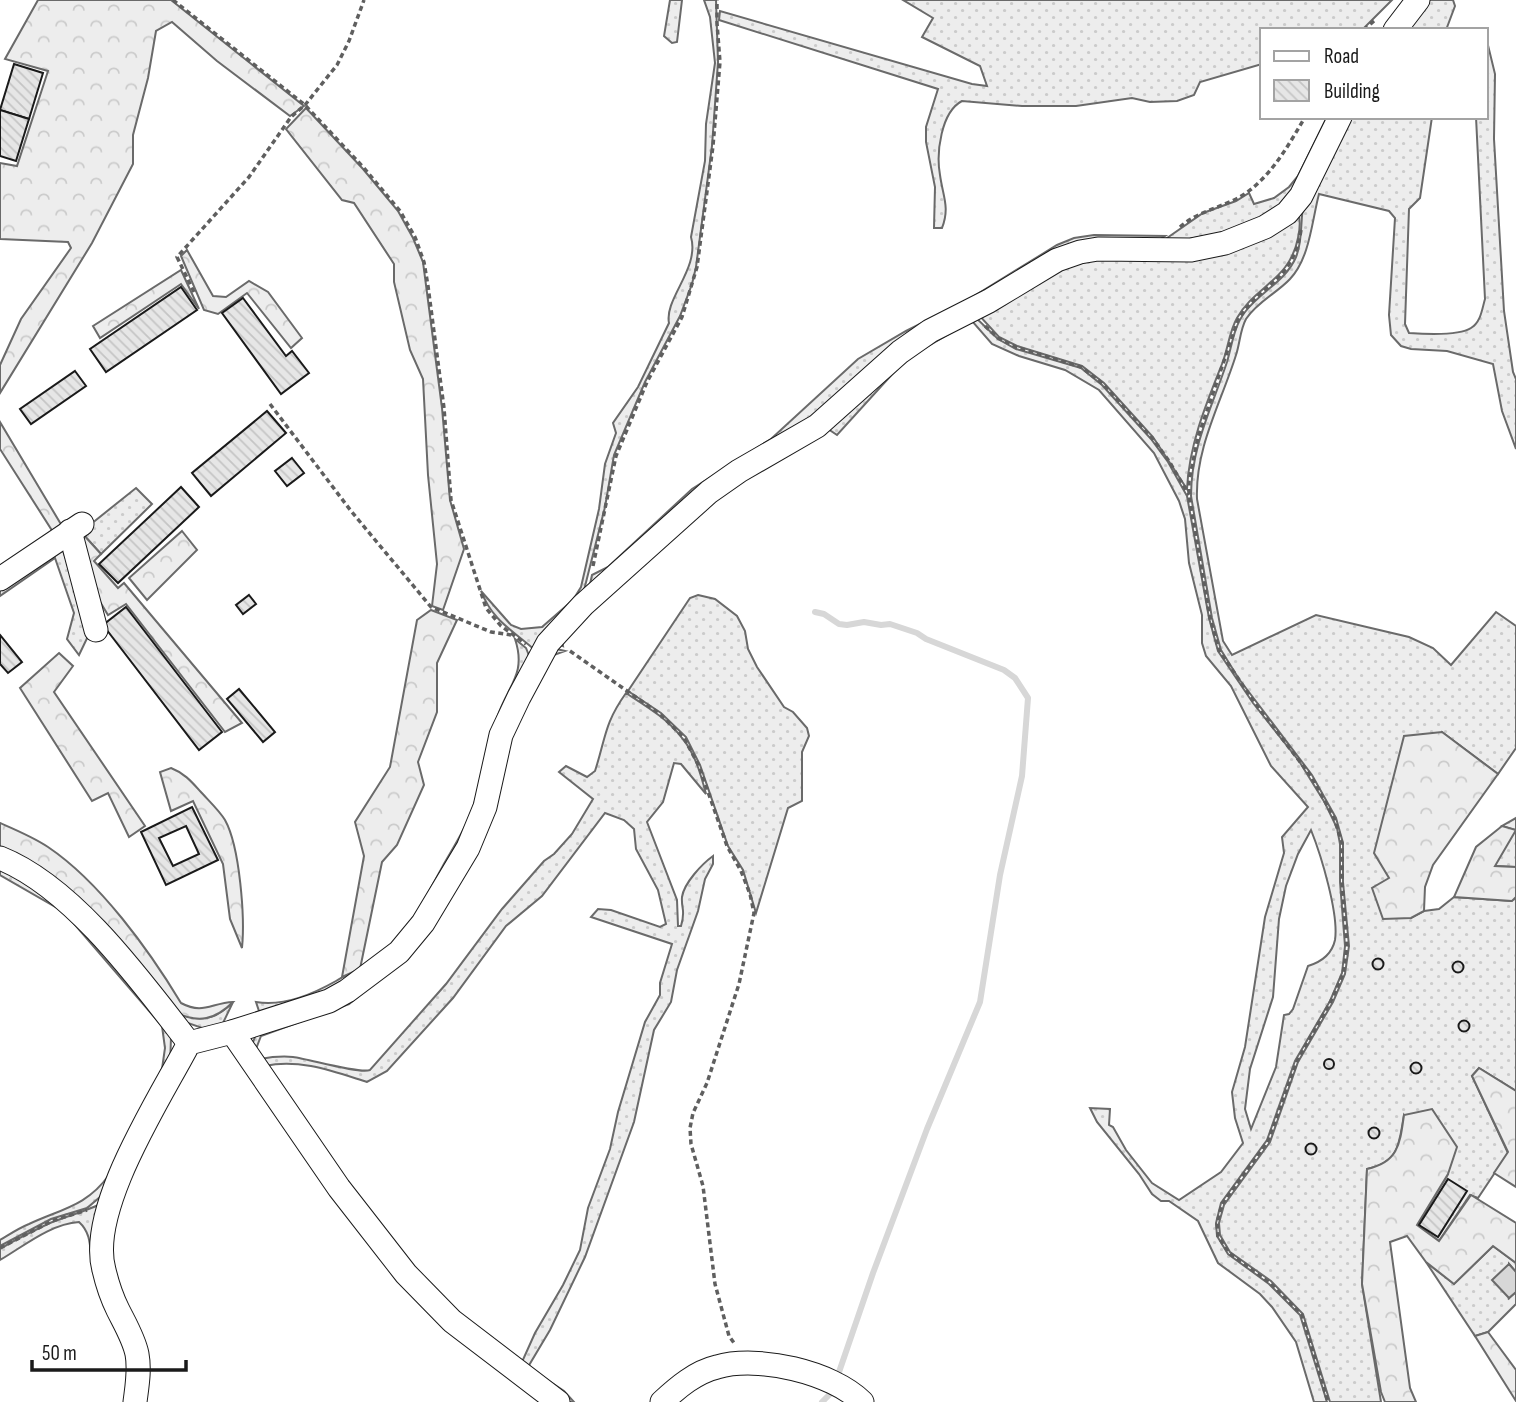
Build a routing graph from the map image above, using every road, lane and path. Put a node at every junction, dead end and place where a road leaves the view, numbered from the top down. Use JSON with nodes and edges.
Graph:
{"nodes":[{"id":1,"x":173,"y":0,"type":"edge"},
{"id":2,"x":364,"y":0,"type":"edge"},
{"id":3,"x":717,"y":0,"type":"edge"},
{"id":4,"x":1418,"y":0,"type":"edge"},
{"id":5,"x":1397,"y":28,"type":"edge"},
{"id":6,"x":305,"y":105,"type":"junction"},
{"id":7,"x":1304,"y":119,"type":"edge"},
{"id":8,"x":1339,"y":119,"type":"edge"},
{"id":9,"x":1301,"y":196,"type":"junction"},
{"id":10,"x":1150,"y":249,"type":"junction"},
{"id":11,"x":194,"y":292,"type":"dead end"},
{"id":12,"x":972,"y":310,"type":"junction"},
{"id":13,"x":270,"y":404,"type":"dead end"},
{"id":14,"x":1189,"y":496,"type":"junction"},
{"id":15,"x":0,"y":579,"type":"edge"},
{"id":16,"x":583,"y":605,"type":"junction"},
{"id":17,"x":96,"y":630,"type":"dead end"},
{"id":18,"x":514,"y":636,"type":"junction"},
{"id":19,"x":544,"y":651,"type":"junction"},
{"id":20,"x":0,"y":858,"type":"edge"},
{"id":21,"x":232,"y":1032,"type":"junction"},
{"id":22,"x":189,"y":1043,"type":"junction"},
{"id":23,"x":115,"y":1191,"type":"junction"},
{"id":24,"x":0,"y":1248,"type":"edge"},
{"id":25,"x":744,"y":1363,"type":"junction"},
{"id":26,"x":135,"y":1402,"type":"edge"},
{"id":27,"x":558,"y":1402,"type":"edge"},
{"id":28,"x":662,"y":1402,"type":"edge"},
{"id":29,"x":862,"y":1402,"type":"edge"},
{"id":30,"x":1328,"y":1402,"type":"edge"}],
"edges":[{"from":1,"to":6,"type":"path"},
{"from":2,"to":6,"type":"path"},
{"from":3,"to":16,"type":"path"},
{"from":4,"to":5,"type":"street"},
{"from":6,"to":11,"type":"path"},
{"from":6,"to":18,"type":"path"},
{"from":7,"to":10,"type":"path"},
{"from":8,"to":9,"type":"street"},
{"from":9,"to":10,"type":"street"},
{"from":9,"to":14,"type":"path"},
{"from":10,"to":12,"type":"street"},
{"from":12,"to":14,"type":"path"},
{"from":12,"to":16,"type":"street"},
{"from":13,"to":18,"type":"path"},
{"from":14,"to":30,"type":"path"},
{"from":15,"to":17,"type":"street"},
{"from":16,"to":19,"type":"street"},
{"from":18,"to":19,"type":"path"},
{"from":19,"to":21,"type":"street"},
{"from":19,"to":25,"type":"path"},
{"from":20,"to":22,"type":"street"},
{"from":21,"to":22,"type":"street"},
{"from":21,"to":27,"type":"street"},
{"from":22,"to":23,"type":"street"},
{"from":23,"to":24,"type":"path"},
{"from":23,"to":26,"type":"street"},
{"from":25,"to":28,"type":"street"},
{"from":25,"to":29,"type":"street"}]}
